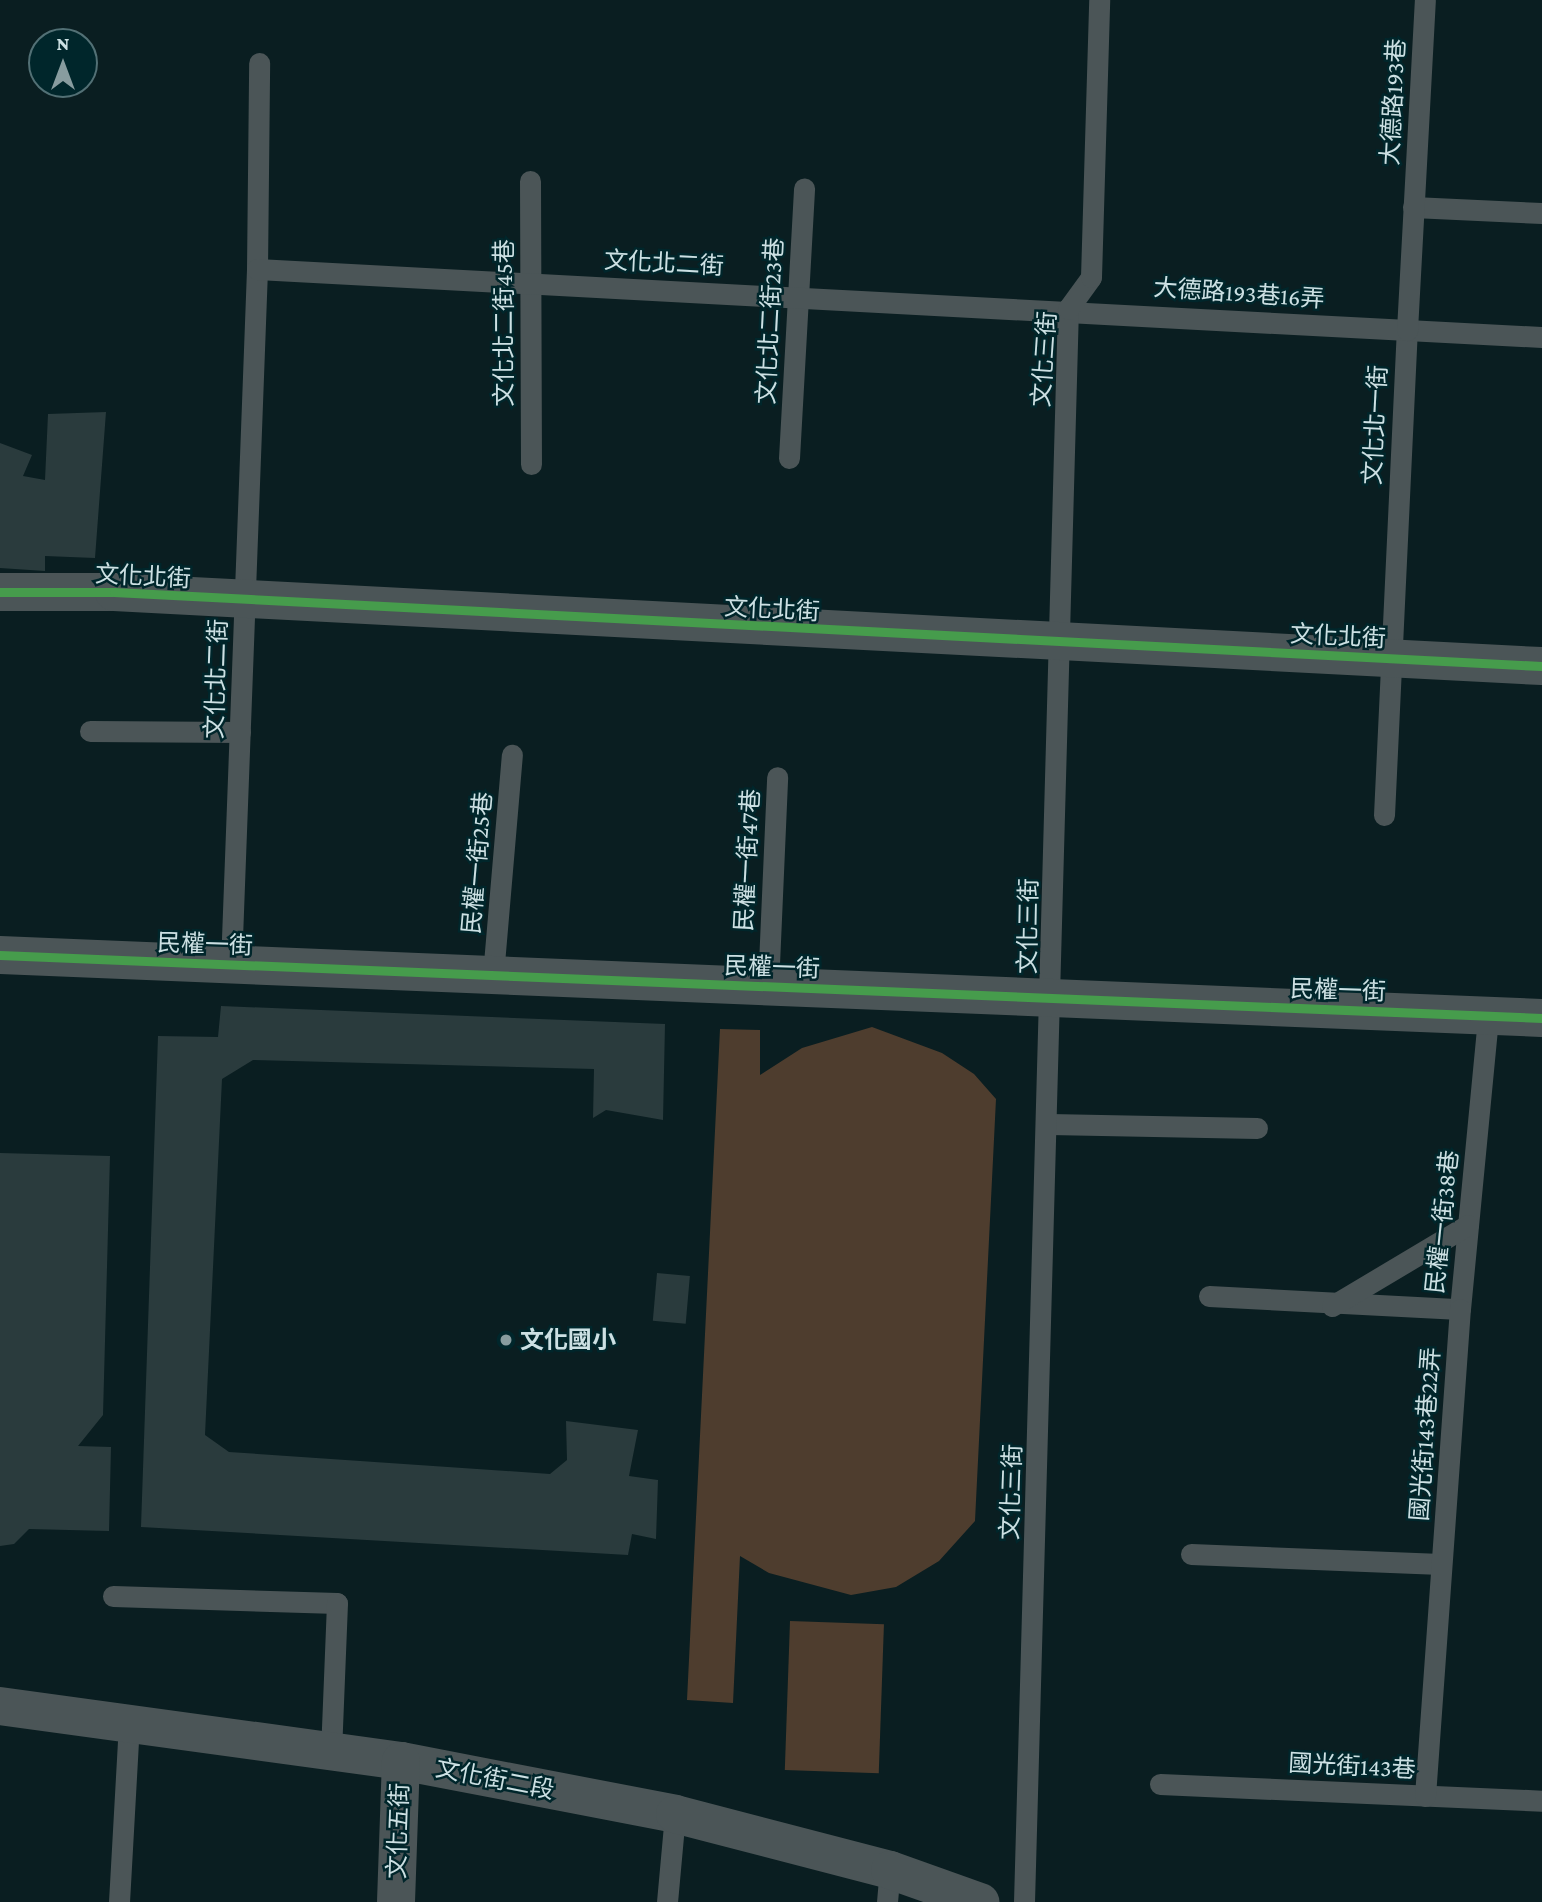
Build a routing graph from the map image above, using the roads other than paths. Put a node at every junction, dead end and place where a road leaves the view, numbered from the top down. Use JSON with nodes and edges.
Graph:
{"nodes":[{"id":1,"x":1099,"y":0,"type":"edge"},
{"id":2,"x":1424,"y":0,"type":"edge"},
{"id":3,"x":259,"y":63,"type":"dead end"},
{"id":4,"x":530,"y":181,"type":"dead end"},
{"id":5,"x":804,"y":188,"type":"dead end"},
{"id":6,"x":1413,"y":207,"type":"junction"},
{"id":7,"x":1542,"y":213,"type":"edge"},
{"id":8,"x":257,"y":269,"type":"junction"},
{"id":9,"x":530,"y":282,"type":"junction"},
{"id":10,"x":798,"y":295,"type":"junction"},
{"id":11,"x":1068,"y":309,"type":"junction"},
{"id":12,"x":1407,"y":330,"type":"junction"},
{"id":13,"x":1542,"y":337,"type":"edge"},
{"id":14,"x":789,"y":458,"type":"dead end"},
{"id":15,"x":531,"y":464,"type":"dead end"},
{"id":16,"x":0,"y":592,"type":"edge"},
{"id":17,"x":245,"y":603,"type":"junction"},
{"id":18,"x":1060,"y":642,"type":"junction"},
{"id":19,"x":1389,"y":658,"type":"junction"},
{"id":20,"x":1542,"y":666,"type":"edge"},
{"id":21,"x":90,"y":731,"type":"dead end"},
{"id":22,"x":240,"y":732,"type":"junction"},
{"id":23,"x":512,"y":755,"type":"dead end"},
{"id":24,"x":777,"y":777,"type":"dead end"},
{"id":25,"x":1384,"y":815,"type":"dead end"},
{"id":26,"x":0,"y":955,"type":"edge"},
{"id":27,"x":231,"y":965,"type":"junction"},
{"id":28,"x":493,"y":975,"type":"junction"},
{"id":29,"x":768,"y":987,"type":"junction"},
{"id":30,"x":1052,"y":998,"type":"junction"},
{"id":31,"x":1488,"y":1016,"type":"junction"},
{"id":32,"x":1542,"y":1018,"type":"edge"},
{"id":33,"x":1049,"y":1124,"type":"junction"},
{"id":34,"x":1257,"y":1128,"type":"dead end"},
{"id":35,"x":1468,"y":1225,"type":"junction"},
{"id":36,"x":1209,"y":1296,"type":"dead end"},
{"id":37,"x":1332,"y":1306,"type":"junction"},
{"id":38,"x":1460,"y":1308,"type":"junction"},
{"id":39,"x":1191,"y":1554,"type":"dead end"},
{"id":40,"x":1441,"y":1564,"type":"junction"},
{"id":41,"x":113,"y":1595,"type":"dead end"},
{"id":42,"x":0,"y":1706,"type":"edge"},
{"id":43,"x":129,"y":1723,"type":"junction"},
{"id":44,"x":331,"y":1752,"type":"junction"},
{"id":45,"x":401,"y":1761,"type":"junction"},
{"id":46,"x":1160,"y":1784,"type":"dead end"},
{"id":47,"x":1425,"y":1796,"type":"junction"},
{"id":48,"x":1542,"y":1801,"type":"edge"},
{"id":49,"x":676,"y":1814,"type":"junction"},
{"id":50,"x":888,"y":1886,"type":"edge"},
{"id":51,"x":119,"y":1902,"type":"edge"},
{"id":52,"x":396,"y":1902,"type":"edge"},
{"id":53,"x":667,"y":1902,"type":"edge"},
{"id":54,"x":980,"y":1902,"type":"edge"},
{"id":55,"x":1024,"y":1902,"type":"edge"}],
"edges":[{"from":1,"to":11,"type":"lane","name":"文化三街"},
{"from":2,"to":6,"type":"lane","name":"大德路193巷"},
{"from":3,"to":8,"type":"lane","name":"文化北二街"},
{"from":4,"to":9,"type":"lane","name":"文化北二街45巷"},
{"from":5,"to":10,"type":"lane","name":"文化北二街23巷"},
{"from":6,"to":7,"type":"lane"},
{"from":6,"to":12,"type":"lane","name":"大德路193巷"},
{"from":8,"to":9,"type":"lane","name":"文化北二街"},
{"from":8,"to":17,"type":"lane","name":"文化北二街"},
{"from":9,"to":10,"type":"lane","name":"文化北二街"},
{"from":9,"to":15,"type":"lane","name":"文化北二街45巷"},
{"from":10,"to":11,"type":"lane","name":"文化北二街"},
{"from":10,"to":14,"type":"lane","name":"文化北二街23巷"},
{"from":11,"to":12,"type":"lane","name":"大德路193巷16弄"},
{"from":11,"to":18,"type":"lane","name":"文化三街"},
{"from":12,"to":13,"type":"lane"},
{"from":12,"to":19,"type":"lane","name":"文化北一街"},
{"from":16,"to":17,"type":"street","name":"文化北街"},
{"from":17,"to":18,"type":"street","name":"文化北街"},
{"from":17,"to":22,"type":"lane","name":"文化北二街"},
{"from":18,"to":19,"type":"street","name":"文化北街"},
{"from":18,"to":30,"type":"lane","name":"文化三街"},
{"from":19,"to":20,"type":"street","name":"文化北街"},
{"from":19,"to":25,"type":"lane","name":"文化北一街"},
{"from":21,"to":22,"type":"lane"},
{"from":22,"to":27,"type":"lane","name":"文化北二街"},
{"from":23,"to":28,"type":"lane","name":"民權一街25巷"},
{"from":24,"to":29,"type":"lane","name":"民權一街47巷"},
{"from":26,"to":27,"type":"street","name":"民權一街"},
{"from":27,"to":28,"type":"street","name":"民權一街"},
{"from":28,"to":29,"type":"street","name":"民權一街"},
{"from":29,"to":30,"type":"street","name":"民權一街"},
{"from":30,"to":31,"type":"street","name":"民權一街"},
{"from":30,"to":33,"type":"lane","name":"文化三街"},
{"from":31,"to":32,"type":"street","name":"民權一街"},
{"from":31,"to":35,"type":"lane","name":"民權一街38巷"},
{"from":33,"to":34,"type":"lane"},
{"from":33,"to":55,"type":"lane","name":"文化三街"},
{"from":35,"to":37,"type":"lane"},
{"from":35,"to":38,"type":"lane","name":"民權一街38巷"},
{"from":36,"to":37,"type":"lane","name":"民權一街38巷"},
{"from":37,"to":38,"type":"lane","name":"民權一街38巷"},
{"from":38,"to":40,"type":"lane","name":"國光街143巷22弄"},
{"from":39,"to":40,"type":"lane"},
{"from":40,"to":47,"type":"lane","name":"國光街143巷22弄"},
{"from":41,"to":44,"type":"lane"},
{"from":42,"to":43,"type":"street","name":"文化街二段"},
{"from":43,"to":44,"type":"street","name":"文化街二段"},
{"from":43,"to":51,"type":"lane"},
{"from":44,"to":45,"type":"street","name":"文化街二段"},
{"from":45,"to":49,"type":"street","name":"文化街二段"},
{"from":45,"to":52,"type":"street","name":"文化五街"},
{"from":46,"to":47,"type":"lane","name":"國光街143巷"},
{"from":47,"to":48,"type":"lane","name":"國光街143巷"},
{"from":49,"to":50,"type":"street","name":"文化街二段"},
{"from":49,"to":53,"type":"lane"},
{"from":50,"to":54,"type":"street","name":"文化街二段"}]}
